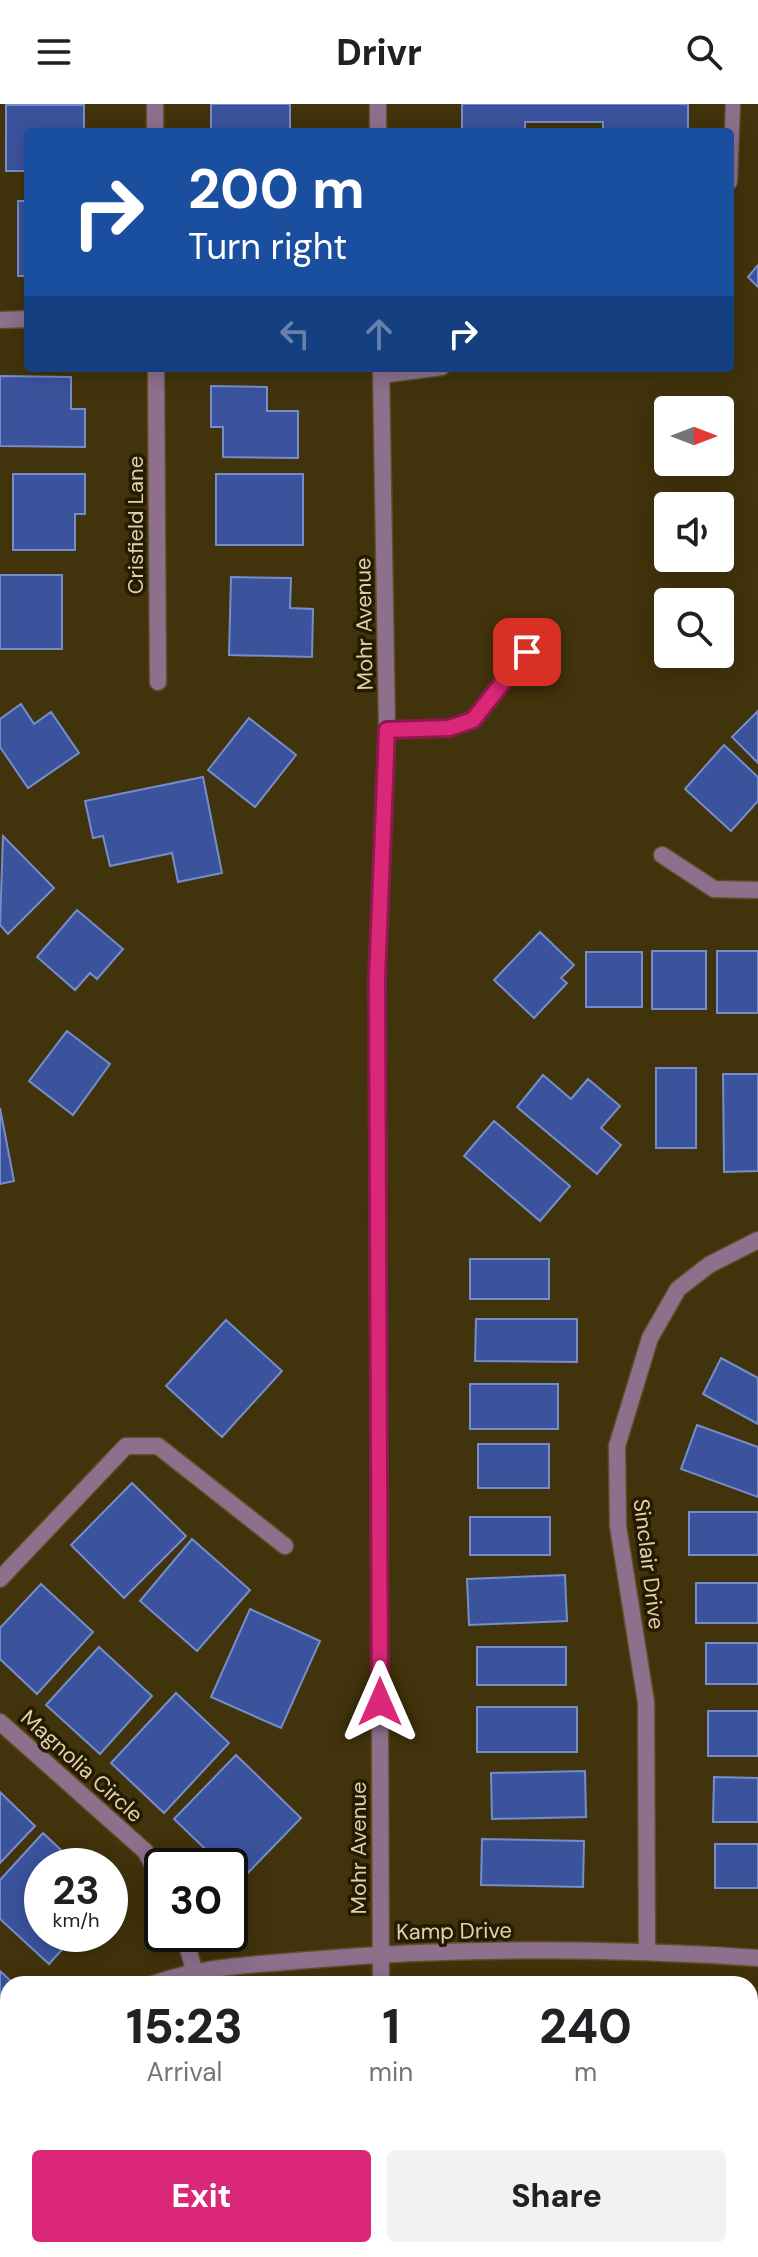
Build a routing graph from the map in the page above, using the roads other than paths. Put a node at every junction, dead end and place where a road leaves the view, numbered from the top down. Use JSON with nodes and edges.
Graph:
{"nodes":[{"id":1,"x":155,"y":104,"type":"edge"},
{"id":2,"x":378,"y":104,"type":"edge"},
{"id":3,"x":733,"y":104,"type":"edge"},
{"id":4,"x":155,"y":128,"type":"edge"},
{"id":5,"x":378,"y":128,"type":"edge"},
{"id":6,"x":732,"y":128,"type":"edge"},
{"id":7,"x":24,"y":319,"type":"edge"},
{"id":8,"x":0,"y":320,"type":"edge"},
{"id":9,"x":156,"y":372,"type":"edge"},
{"id":10,"x":381,"y":372,"type":"edge"},
{"id":11,"x":527,"y":652,"type":"dead end"},
{"id":12,"x":158,"y":682,"type":"dead end"},
{"id":13,"x":387,"y":730,"type":"junction"},
{"id":14,"x":662,"y":855,"type":"dead end"},
{"id":15,"x":758,"y":890,"type":"edge"},
{"id":16,"x":758,"y":1240,"type":"edge"},
{"id":17,"x":285,"y":1546,"type":"dead end"},
{"id":18,"x":0,"y":1579,"type":"edge"},
{"id":19,"x":0,"y":1722,"type":"edge"},
{"id":20,"x":144,"y":1850,"type":"edge"},
{"id":21,"x":647,"y":1951,"type":"junction"},
{"id":22,"x":189,"y":1952,"type":"edge"},
{"id":23,"x":381,"y":1953,"type":"junction"},
{"id":24,"x":758,"y":1958,"type":"edge"},
{"id":25,"x":194,"y":1970,"type":"junction"},
{"id":26,"x":176,"y":1976,"type":"edge"},
{"id":27,"x":381,"y":1976,"type":"edge"}],
"edges":[{"from":1,"to":4,"type":"street"},
{"from":2,"to":5,"type":"street"},
{"from":3,"to":6,"type":"lane"},
{"from":7,"to":8,"type":"street"},
{"from":9,"to":12,"type":"street","name":"Crisfield Lane"},
{"from":10,"to":13,"type":"street","name":"Mohr Avenue"},
{"from":11,"to":13,"type":"lane"},
{"from":13,"to":23,"type":"street","name":"Mohr Avenue"},
{"from":14,"to":15,"type":"street"},
{"from":16,"to":21,"type":"street","name":"Sinclair Drive"},
{"from":17,"to":18,"type":"street"},
{"from":19,"to":20,"type":"street","name":"Magnolia Circle"},
{"from":21,"to":23,"type":"street","name":"Kamp Drive"},
{"from":21,"to":24,"type":"street","name":"Kamp Drive"},
{"from":22,"to":25,"type":"street"},
{"from":23,"to":25,"type":"street","name":"Kamp Drive"},
{"from":23,"to":27,"type":"street","name":"Mohr Avenue"},
{"from":25,"to":26,"type":"street","name":"Kamp Drive"}]}
